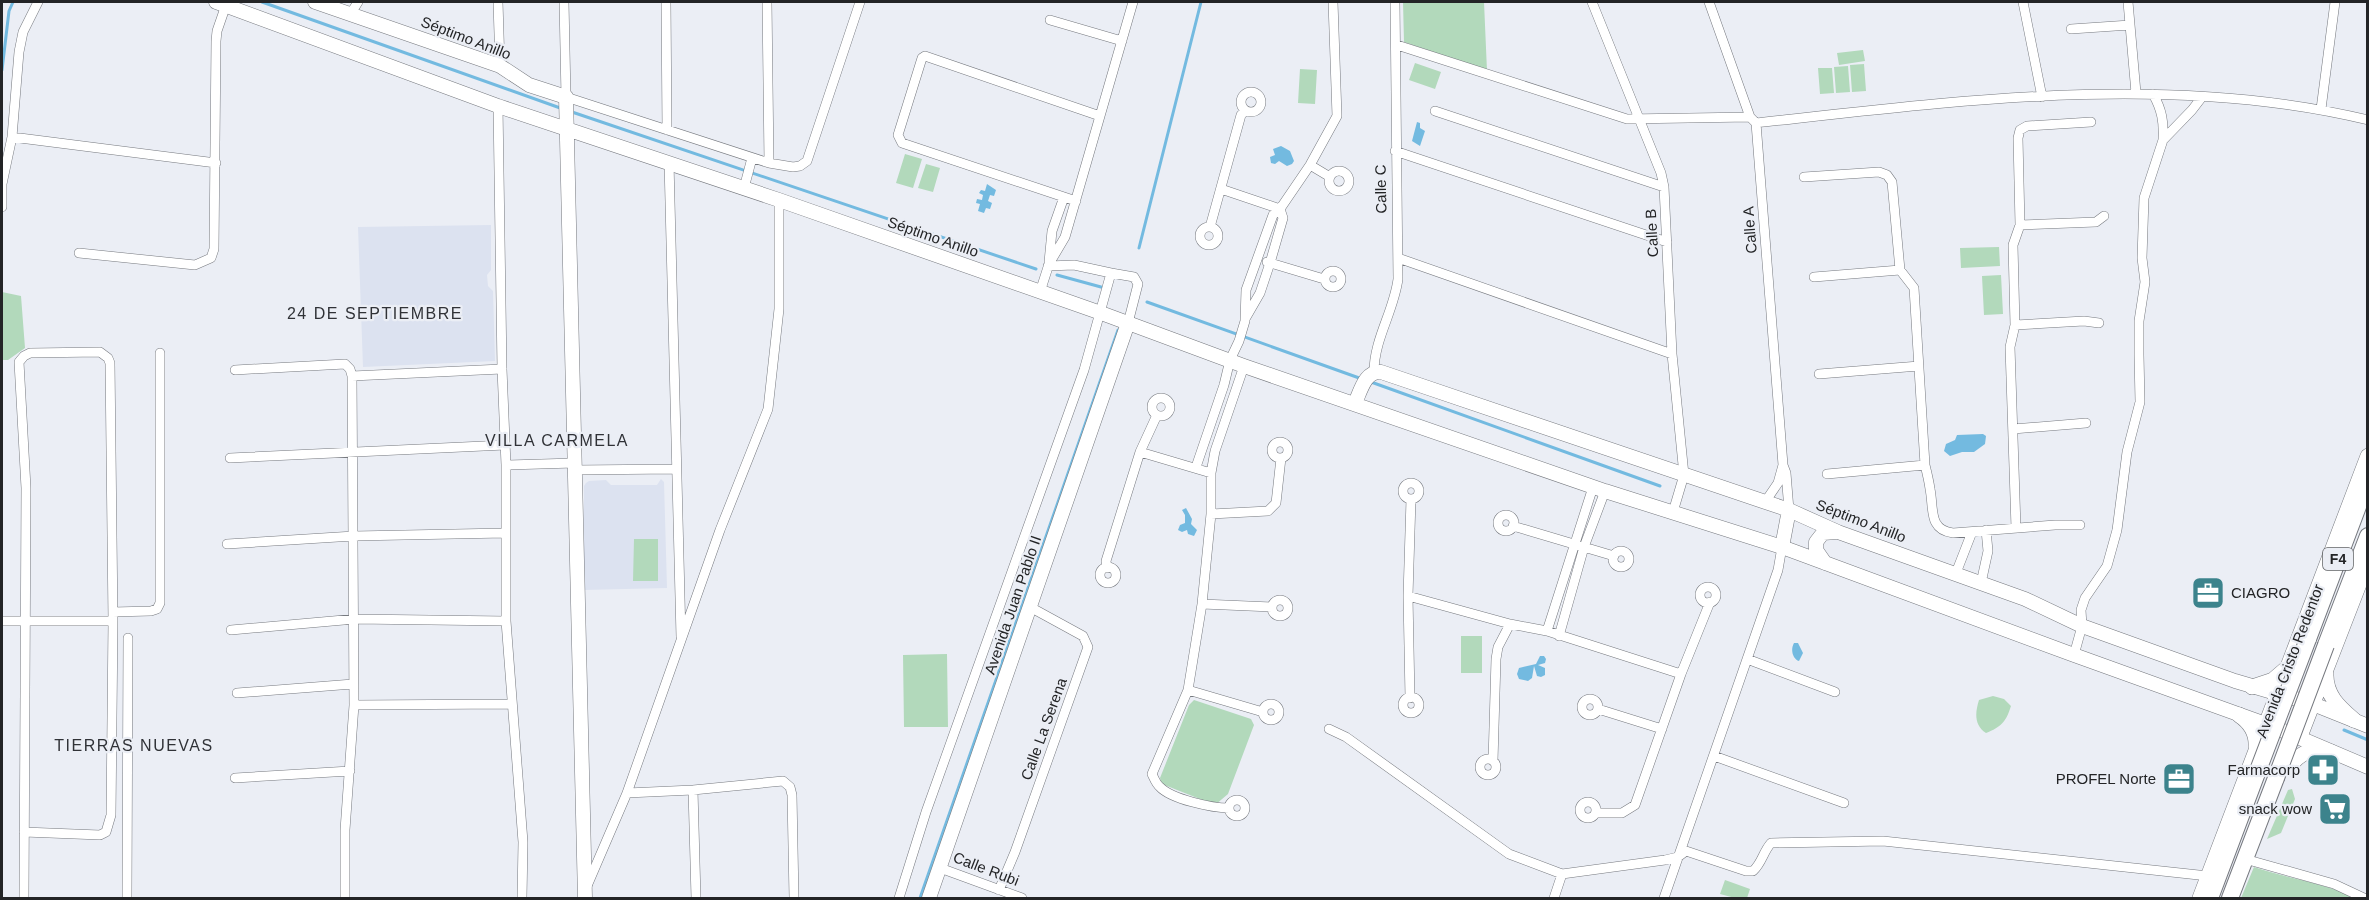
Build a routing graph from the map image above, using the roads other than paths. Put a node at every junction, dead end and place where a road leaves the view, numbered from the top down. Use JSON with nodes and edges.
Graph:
{"nodes":[{"id":1,"x":38,"y":2,"type":"edge"},
{"id":2,"x":315,"y":2,"type":"edge"},
{"id":3,"x":498,"y":2,"type":"edge"},
{"id":4,"x":564,"y":2,"type":"edge"},
{"id":5,"x":666,"y":2,"type":"edge"},
{"id":6,"x":767,"y":2,"type":"edge"},
{"id":7,"x":860,"y":2,"type":"edge"},
{"id":8,"x":1133,"y":2,"type":"edge"},
{"id":9,"x":1334,"y":2,"type":"edge"},
{"id":10,"x":1395,"y":2,"type":"edge"},
{"id":11,"x":1592,"y":2,"type":"edge"},
{"id":12,"x":1708,"y":2,"type":"edge"},
{"id":13,"x":2023,"y":2,"type":"edge"},
{"id":14,"x":2128,"y":2,"type":"edge"},
{"id":15,"x":2335,"y":2,"type":"edge"},
{"id":16,"x":221,"y":3,"type":"edge"},
{"id":17,"x":355,"y":7,"type":"edge"},
{"id":18,"x":1050,"y":20,"type":"dead end"},
{"id":19,"x":2130,"y":25,"type":"junction"},
{"id":20,"x":2071,"y":29,"type":"dead end"},
{"id":21,"x":1122,"y":41,"type":"junction"},
{"id":22,"x":1396,"y":45,"type":"junction"},
{"id":23,"x":500,"y":66,"type":"junction"},
{"id":24,"x":2136,"y":93,"type":"junction"},
{"id":25,"x":2153,"y":94,"type":"junction"},
{"id":26,"x":2042,"y":97,"type":"junction"},
{"id":27,"x":2202,"y":97,"type":"junction"},
{"id":28,"x":498,"y":106,"type":"junction"},
{"id":29,"x":2321,"y":108,"type":"junction"},
{"id":30,"x":1245,"y":111,"type":"dead end"},
{"id":31,"x":1435,"y":111,"type":"dead end"},
{"id":32,"x":566,"y":113,"type":"junction"},
{"id":33,"x":1100,"y":116,"type":"junction"},
{"id":34,"x":1638,"y":120,"type":"junction"},
{"id":35,"x":1753,"y":120,"type":"junction"},
{"id":36,"x":2367,"y":120,"type":"edge"},
{"id":37,"x":2091,"y":122,"type":"dead end"},
{"id":38,"x":667,"y":130,"type":"junction"},
{"id":39,"x":12,"y":137,"type":"junction"},
{"id":40,"x":2163,"y":140,"type":"junction"},
{"id":41,"x":1395,"y":151,"type":"junction"},
{"id":42,"x":752,"y":158,"type":"junction"},
{"id":43,"x":669,"y":162,"type":"junction"},
{"id":44,"x":216,"y":163,"type":"junction"},
{"id":45,"x":769,"y":163,"type":"junction"},
{"id":46,"x":1310,"y":165,"type":"junction"},
{"id":47,"x":1330,"y":177,"type":"dead end"},
{"id":48,"x":1804,"y":177,"type":"dead end"},
{"id":49,"x":747,"y":178,"type":"junction"},
{"id":50,"x":1664,"y":187,"type":"junction"},
{"id":51,"x":1221,"y":189,"type":"junction"},
{"id":52,"x":1064,"y":196,"type":"junction"},
{"id":53,"x":779,"y":200,"type":"junction"},
{"id":54,"x":1076,"y":201,"type":"junction"},
{"id":55,"x":2,"y":207,"type":"edge"},
{"id":56,"x":1280,"y":210,"type":"junction"},
{"id":57,"x":2104,"y":216,"type":"dead end"},
{"id":58,"x":2020,"y":225,"type":"junction"},
{"id":59,"x":1210,"y":227,"type":"dead end"},
{"id":60,"x":1667,"y":242,"type":"junction"},
{"id":61,"x":79,"y":253,"type":"dead end"},
{"id":62,"x":1398,"y":258,"type":"junction"},
{"id":63,"x":1256,"y":259,"type":"junction"},
{"id":64,"x":1270,"y":263,"type":"junction"},
{"id":65,"x":1048,"y":265,"type":"junction"},
{"id":66,"x":1900,"y":270,"type":"junction"},
{"id":67,"x":1110,"y":273,"type":"junction"},
{"id":68,"x":1814,"y":277,"type":"dead end"},
{"id":69,"x":1324,"y":279,"type":"dead end"},
{"id":70,"x":1040,"y":292,"type":"junction"},
{"id":71,"x":1101,"y":313,"type":"junction"},
{"id":72,"x":1128,"y":323,"type":"junction"},
{"id":73,"x":1244,"y":323,"type":"junction"},
{"id":74,"x":2099,"y":323,"type":"dead end"},
{"id":75,"x":2015,"y":325,"type":"junction"},
{"id":76,"x":160,"y":353,"type":"dead end"},
{"id":77,"x":1672,"y":354,"type":"junction"},
{"id":78,"x":1237,"y":363,"type":"junction"},
{"id":79,"x":1919,"y":366,"type":"junction"},
{"id":80,"x":501,"y":369,"type":"junction"},
{"id":81,"x":235,"y":370,"type":"dead end"},
{"id":82,"x":1819,"y":374,"type":"dead end"},
{"id":83,"x":352,"y":376,"type":"junction"},
{"id":84,"x":1369,"y":376,"type":"junction"},
{"id":85,"x":1355,"y":403,"type":"junction"},
{"id":86,"x":1158,"y":415,"type":"dead end"},
{"id":87,"x":2086,"y":423,"type":"dead end"},
{"id":88,"x":2013,"y":429,"type":"junction"},
{"id":89,"x":505,"y":445,"type":"junction"},
{"id":90,"x":353,"y":451,"type":"junction"},
{"id":91,"x":1140,"y":452,"type":"junction"},
{"id":92,"x":2367,"y":456,"type":"edge"},
{"id":93,"x":230,"y":458,"type":"dead end"},
{"id":94,"x":1281,"y":458,"type":"dead end"},
{"id":95,"x":506,"y":465,"type":"junction"},
{"id":96,"x":1783,"y":465,"type":"junction"},
{"id":97,"x":1925,"y":465,"type":"junction"},
{"id":98,"x":575,"y":467,"type":"junction"},
{"id":99,"x":1196,"y":467,"type":"junction"},
{"id":100,"x":676,"y":469,"type":"junction"},
{"id":101,"x":1211,"y":473,"type":"junction"},
{"id":102,"x":1827,"y":474,"type":"dead end"},
{"id":103,"x":1684,"y":475,"type":"junction"},
{"id":104,"x":2367,"y":480,"type":"edge"},
{"id":105,"x":1599,"y":489,"type":"junction"},
{"id":106,"x":1411,"y":499,"type":"dead end"},
{"id":107,"x":1765,"y":502,"type":"junction"},
{"id":108,"x":1789,"y":510,"type":"junction"},
{"id":109,"x":1673,"y":512,"type":"junction"},
{"id":110,"x":1211,"y":514,"type":"junction"},
{"id":111,"x":2080,"y":525,"type":"dead end"},
{"id":112,"x":1513,"y":526,"type":"dead end"},
{"id":113,"x":2016,"y":528,"type":"junction"},
{"id":114,"x":1986,"y":530,"type":"junction"},
{"id":115,"x":1838,"y":532,"type":"junction"},
{"id":116,"x":1972,"y":532,"type":"junction"},
{"id":117,"x":505,"y":533,"type":"junction"},
{"id":118,"x":354,"y":536,"type":"junction"},
{"id":119,"x":2367,"y":536,"type":"edge"},
{"id":120,"x":227,"y":544,"type":"dead end"},
{"id":121,"x":1573,"y":544,"type":"junction"},
{"id":122,"x":1584,"y":547,"type":"junction"},
{"id":123,"x":1782,"y":547,"type":"junction"},
{"id":124,"x":1614,"y":556,"type":"dead end"},
{"id":125,"x":2367,"y":561,"type":"edge"},
{"id":126,"x":1825,"y":563,"type":"junction"},
{"id":127,"x":1107,"y":568,"type":"dead end"},
{"id":128,"x":1956,"y":573,"type":"junction"},
{"id":129,"x":1981,"y":583,"type":"junction"},
{"id":130,"x":1408,"y":596,"type":"junction"},
{"id":131,"x":1710,"y":602,"type":"dead end"},
{"id":132,"x":1202,"y":604,"type":"junction"},
{"id":133,"x":1030,"y":607,"type":"junction"},
{"id":134,"x":1272,"y":607,"type":"dead end"},
{"id":135,"x":113,"y":616,"type":"junction"},
{"id":136,"x":355,"y":619,"type":"junction"},
{"id":137,"x":2,"y":621,"type":"edge"},
{"id":138,"x":25,"y":621,"type":"junction"},
{"id":139,"x":506,"y":621,"type":"junction"},
{"id":140,"x":1510,"y":624,"type":"junction"},
{"id":141,"x":2082,"y":626,"type":"junction"},
{"id":142,"x":231,"y":630,"type":"dead end"},
{"id":143,"x":1547,"y":631,"type":"junction"},
{"id":144,"x":1559,"y":636,"type":"junction"},
{"id":145,"x":128,"y":638,"type":"dead end"},
{"id":146,"x":681,"y":642,"type":"junction"},
{"id":147,"x":2074,"y":656,"type":"junction"},
{"id":148,"x":1747,"y":659,"type":"junction"},
{"id":149,"x":2326,"y":670,"type":"junction"},
{"id":150,"x":1681,"y":674,"type":"junction"},
{"id":151,"x":2282,"y":681,"type":"junction"},
{"id":152,"x":354,"y":684,"type":"junction"},
{"id":153,"x":2252,"y":687,"type":"junction"},
{"id":154,"x":1188,"y":690,"type":"junction"},
{"id":155,"x":1835,"y":692,"type":"dead end"},
{"id":156,"x":237,"y":693,"type":"dead end"},
{"id":157,"x":1410,"y":698,"type":"dead end"},
{"id":158,"x":2315,"y":698,"type":"junction"},
{"id":159,"x":512,"y":704,"type":"junction"},
{"id":160,"x":354,"y":705,"type":"junction"},
{"id":161,"x":1598,"y":709,"type":"dead end"},
{"id":162,"x":1263,"y":712,"type":"dead end"},
{"id":163,"x":2239,"y":714,"type":"junction"},
{"id":164,"x":2361,"y":723,"type":"edge"},
{"id":165,"x":2266,"y":724,"type":"junction"},
{"id":166,"x":1329,"y":729,"type":"dead end"},
{"id":167,"x":1662,"y":729,"type":"junction"},
{"id":168,"x":2297,"y":744,"type":"junction"},
{"id":169,"x":2258,"y":745,"type":"junction"},
{"id":170,"x":2331,"y":752,"type":"junction"},
{"id":171,"x":1714,"y":756,"type":"junction"},
{"id":172,"x":1493,"y":761,"type":"dead end"},
{"id":173,"x":2367,"y":767,"type":"edge"},
{"id":174,"x":350,"y":771,"type":"junction"},
{"id":175,"x":2282,"y":774,"type":"junction"},
{"id":176,"x":235,"y":778,"type":"dead end"},
{"id":177,"x":693,"y":790,"type":"junction"},
{"id":178,"x":627,"y":793,"type":"junction"},
{"id":179,"x":1844,"y":803,"type":"dead end"},
{"id":180,"x":1229,"y":808,"type":"dead end"},
{"id":181,"x":1596,"y":813,"type":"dead end"},
{"id":182,"x":24,"y":832,"type":"junction"},
{"id":183,"x":1678,"y":857,"type":"junction"},
{"id":184,"x":2252,"y":861,"type":"junction"},
{"id":185,"x":940,"y":868,"type":"junction"},
{"id":186,"x":1562,"y":874,"type":"junction"},
{"id":187,"x":2208,"y":876,"type":"junction"},
{"id":188,"x":999,"y":890,"type":"junction"},
{"id":189,"x":585,"y":894,"type":"edge"},
{"id":190,"x":24,"y":898,"type":"edge"},
{"id":191,"x":127,"y":898,"type":"edge"},
{"id":192,"x":345,"y":898,"type":"edge"},
{"id":193,"x":522,"y":898,"type":"edge"},
{"id":194,"x":696,"y":898,"type":"edge"},
{"id":195,"x":794,"y":898,"type":"edge"},
{"id":196,"x":899,"y":898,"type":"edge"},
{"id":197,"x":929,"y":898,"type":"edge"},
{"id":198,"x":1022,"y":898,"type":"edge"},
{"id":199,"x":1554,"y":898,"type":"edge"},
{"id":200,"x":1664,"y":898,"type":"edge"},
{"id":201,"x":2200,"y":898,"type":"edge"},
{"id":202,"x":2210,"y":898,"type":"edge"},
{"id":203,"x":2230,"y":898,"type":"edge"},
{"id":204,"x":2238,"y":898,"type":"edge"},
{"id":205,"x":2364,"y":898,"type":"edge"}],
"edges":[{"from":1,"to":39,"type":"street"},
{"from":2,"to":17,"type":"main road","name":"Séptimo Anillo"},
{"from":3,"to":23,"type":"street"},
{"from":4,"to":32,"type":"street"},
{"from":5,"to":38,"type":"street"},
{"from":6,"to":45,"type":"street"},
{"from":7,"to":45,"type":"street","name":"Séptimo Anillo"},
{"from":8,"to":21,"type":"street"},
{"from":9,"to":46,"type":"street"},
{"from":10,"to":22,"type":"street","name":"Calle C"},
{"from":11,"to":34,"type":"street","name":"Calle B"},
{"from":12,"to":35,"type":"street","name":"Calle A"},
{"from":13,"to":26,"type":"street"},
{"from":14,"to":19,"type":"street"},
{"from":15,"to":29,"type":"street"},
{"from":16,"to":28,"type":"main road","name":"Séptimo Anillo"},
{"from":16,"to":44,"type":"street"},
{"from":17,"to":23,"type":"main road","name":"Séptimo Anillo"},
{"from":18,"to":21,"type":"street"},
{"from":19,"to":20,"type":"street"},
{"from":19,"to":24,"type":"street"},
{"from":21,"to":33,"type":"street"},
{"from":22,"to":34,"type":"street"},
{"from":22,"to":41,"type":"street","name":"Calle C"},
{"from":23,"to":32,"type":"main road","name":"Séptimo Anillo"},
{"from":24,"to":25,"type":"street"},
{"from":24,"to":26,"type":"street"},
{"from":25,"to":27,"type":"street"},
{"from":25,"to":40,"type":"street"},
{"from":26,"to":35,"type":"street"},
{"from":27,"to":29,"type":"street"},
{"from":27,"to":40,"type":"street"},
{"from":28,"to":32,"type":"main road","name":"Séptimo Anillo"},
{"from":28,"to":80,"type":"street"},
{"from":29,"to":36,"type":"street"},
{"from":30,"to":51,"type":"street"},
{"from":31,"to":50,"type":"street"},
{"from":32,"to":38,"type":"street","name":"Séptimo Anillo"},
{"from":32,"to":43,"type":"main road","name":"Séptimo Anillo"},
{"from":32,"to":98,"type":"main road"},
{"from":33,"to":52,"type":"street"},
{"from":33,"to":54,"type":"street"},
{"from":34,"to":35,"type":"street"},
{"from":34,"to":50,"type":"street","name":"Calle B"},
{"from":35,"to":96,"type":"street","name":"Calle A"},
{"from":37,"to":58,"type":"street"},
{"from":38,"to":42,"type":"street","name":"Séptimo Anillo"},
{"from":39,"to":44,"type":"street"},
{"from":39,"to":55,"type":"street"},
{"from":40,"to":141,"type":"street"},
{"from":41,"to":60,"type":"street"},
{"from":41,"to":62,"type":"street","name":"Calle C"},
{"from":42,"to":45,"type":"street","name":"Séptimo Anillo"},
{"from":42,"to":49,"type":"street"},
{"from":43,"to":49,"type":"main road","name":"Séptimo Anillo"},
{"from":43,"to":100,"type":"street"},
{"from":44,"to":61,"type":"street"},
{"from":46,"to":47,"type":"street"},
{"from":46,"to":56,"type":"street"},
{"from":48,"to":66,"type":"street"},
{"from":49,"to":53,"type":"main road","name":"Séptimo Anillo"},
{"from":50,"to":60,"type":"street","name":"Calle B"},
{"from":51,"to":56,"type":"street"},
{"from":51,"to":59,"type":"street"},
{"from":52,"to":54,"type":"street"},
{"from":52,"to":65,"type":"street"},
{"from":53,"to":70,"type":"main road","name":"Séptimo Anillo"},
{"from":53,"to":146,"type":"street"},
{"from":54,"to":65,"type":"street"},
{"from":56,"to":63,"type":"street"},
{"from":56,"to":64,"type":"street"},
{"from":57,"to":58,"type":"street"},
{"from":58,"to":75,"type":"street"},
{"from":60,"to":77,"type":"street","name":"Calle B"},
{"from":62,"to":77,"type":"street"},
{"from":62,"to":84,"type":"street","name":"Calle C"},
{"from":63,"to":64,"type":"street"},
{"from":63,"to":73,"type":"street"},
{"from":64,"to":69,"type":"street"},
{"from":64,"to":73,"type":"street"},
{"from":65,"to":67,"type":"street"},
{"from":65,"to":70,"type":"street"},
{"from":66,"to":68,"type":"street"},
{"from":66,"to":79,"type":"street"},
{"from":67,"to":71,"type":"street"},
{"from":67,"to":72,"type":"street"},
{"from":70,"to":71,"type":"main road","name":"Séptimo Anillo"},
{"from":71,"to":72,"type":"main road","name":"Séptimo Anillo"},
{"from":71,"to":196,"type":"street"},
{"from":72,"to":78,"type":"main road","name":"Séptimo Anillo"},
{"from":72,"to":133,"type":"main road","name":"Avenida Juan Pablo II"},
{"from":73,"to":78,"type":"street"},
{"from":74,"to":75,"type":"street"},
{"from":75,"to":88,"type":"street"},
{"from":76,"to":135,"type":"street"},
{"from":77,"to":103,"type":"street","name":"Calle B"},
{"from":78,"to":85,"type":"main road","name":"Séptimo Anillo"},
{"from":78,"to":99,"type":"street"},
{"from":78,"to":101,"type":"street"},
{"from":79,"to":82,"type":"street"},
{"from":79,"to":97,"type":"street"},
{"from":80,"to":83,"type":"street"},
{"from":80,"to":89,"type":"street"},
{"from":81,"to":83,"type":"street"},
{"from":83,"to":90,"type":"street"},
{"from":84,"to":85,"type":"main road"},
{"from":84,"to":103,"type":"main road","name":"Séptimo Anillo"},
{"from":85,"to":105,"type":"main road","name":"Séptimo Anillo"},
{"from":86,"to":91,"type":"street"},
{"from":87,"to":88,"type":"street"},
{"from":88,"to":113,"type":"street"},
{"from":89,"to":90,"type":"street"},
{"from":89,"to":95,"type":"street"},
{"from":90,"to":93,"type":"street"},
{"from":90,"to":118,"type":"street"},
{"from":91,"to":99,"type":"street"},
{"from":91,"to":127,"type":"street"},
{"from":92,"to":151,"type":"main road","name":"Avenida Cristo Redentor"},
{"from":94,"to":110,"type":"street"},
{"from":95,"to":98,"type":"street"},
{"from":95,"to":117,"type":"street"},
{"from":96,"to":107,"type":"street"},
{"from":96,"to":108,"type":"street","name":"Calle A"},
{"from":97,"to":102,"type":"street"},
{"from":97,"to":116,"type":"street"},
{"from":98,"to":100,"type":"street"},
{"from":98,"to":189,"type":"main road"},
{"from":99,"to":101,"type":"street"},
{"from":100,"to":146,"type":"street"},
{"from":101,"to":110,"type":"street"},
{"from":103,"to":107,"type":"main road","name":"Séptimo Anillo"},
{"from":103,"to":109,"type":"street"},
{"from":104,"to":202,"type":"highway","name":"Avenida Cristo Redentor","number":"F4","bridge":true},
{"from":105,"to":109,"type":"main road","name":"Séptimo Anillo"},
{"from":105,"to":121,"type":"street"},
{"from":105,"to":122,"type":"street"},
{"from":106,"to":130,"type":"street"},
{"from":107,"to":108,"type":"main road","name":"Séptimo Anillo"},
{"from":108,"to":115,"type":"main road","name":"Séptimo Anillo"},
{"from":108,"to":123,"type":"main road"},
{"from":109,"to":123,"type":"main road","name":"Séptimo Anillo"},
{"from":110,"to":132,"type":"street"},
{"from":111,"to":113,"type":"street"},
{"from":112,"to":121,"type":"street"},
{"from":113,"to":114,"type":"street"},
{"from":114,"to":116,"type":"street"},
{"from":114,"to":129,"type":"street"},
{"from":115,"to":126,"type":"main road"},
{"from":115,"to":128,"type":"main road","name":"Séptimo Anillo"},
{"from":116,"to":128,"type":"street"},
{"from":117,"to":118,"type":"street"},
{"from":117,"to":139,"type":"street"},
{"from":118,"to":120,"type":"street"},
{"from":118,"to":136,"type":"street"},
{"from":119,"to":175,"type":"highway","name":"Avenida Cristo Redentor","number":"F4","bridge":true},
{"from":121,"to":122,"type":"street"},
{"from":121,"to":143,"type":"street"},
{"from":122,"to":124,"type":"street"},
{"from":122,"to":144,"type":"street"},
{"from":123,"to":126,"type":"main road","name":"Séptimo Anillo"},
{"from":123,"to":148,"type":"street"},
{"from":125,"to":149,"type":"main road","name":"Avenida Cristo Redentor"},
{"from":126,"to":147,"type":"main road","name":"Séptimo Anillo"},
{"from":128,"to":129,"type":"main road","name":"Séptimo Anillo"},
{"from":129,"to":141,"type":"main road","name":"Séptimo Anillo"},
{"from":130,"to":140,"type":"street"},
{"from":130,"to":157,"type":"street"},
{"from":131,"to":150,"type":"street"},
{"from":132,"to":134,"type":"street"},
{"from":132,"to":154,"type":"street"},
{"from":133,"to":185,"type":"main road","name":"Avenida Juan Pablo II"},
{"from":133,"to":188,"type":"street","name":"Calle La Serena"},
{"from":135,"to":138,"type":"street"},
{"from":135,"to":138,"type":"street"},
{"from":135,"to":182,"type":"street"},
{"from":136,"to":139,"type":"street"},
{"from":136,"to":142,"type":"street"},
{"from":136,"to":152,"type":"street"},
{"from":137,"to":138,"type":"street"},
{"from":138,"to":182,"type":"street"},
{"from":139,"to":159,"type":"street"},
{"from":140,"to":143,"type":"street"},
{"from":140,"to":172,"type":"street"},
{"from":141,"to":147,"type":"street"},
{"from":141,"to":153,"type":"main road","name":"Séptimo Anillo"},
{"from":143,"to":144,"type":"street"},
{"from":144,"to":150,"type":"street"},
{"from":145,"to":191,"type":"street"},
{"from":146,"to":178,"type":"street"},
{"from":147,"to":163,"type":"main road","name":"Séptimo Anillo"},
{"from":148,"to":155,"type":"street"},
{"from":148,"to":171,"type":"street"},
{"from":149,"to":158,"type":"main road","name":"Avenida Cristo Redentor"},
{"from":149,"to":164,"type":"main road"},
{"from":150,"to":167,"type":"street"},
{"from":151,"to":153,"type":"main road","name":"Séptimo Anillo"},
{"from":151,"to":153,"type":"main road"},
{"from":151,"to":158,"type":"main road"},
{"from":151,"to":165,"type":"main road","name":"Avenida Cristo Redentor"},
{"from":152,"to":156,"type":"street"},
{"from":152,"to":160,"type":"street"},
{"from":154,"to":162,"type":"street"},
{"from":154,"to":180,"type":"street"},
{"from":158,"to":164,"type":"main road"},
{"from":158,"to":168,"type":"main road","name":"Avenida Cristo Redentor"},
{"from":159,"to":160,"type":"street"},
{"from":159,"to":193,"type":"street"},
{"from":160,"to":174,"type":"street"},
{"from":161,"to":167,"type":"street"},
{"from":163,"to":165,"type":"main road","name":"Séptimo Anillo"},
{"from":163,"to":169,"type":"main road"},
{"from":165,"to":168,"type":"main road","name":"Séptimo Anillo"},
{"from":165,"to":169,"type":"main road","name":"Avenida Cristo Redentor"},
{"from":166,"to":186,"type":"street"},
{"from":167,"to":181,"type":"street"},
{"from":168,"to":169,"type":"main road"},
{"from":168,"to":170,"type":"main road","name":"Séptimo Anillo"},
{"from":168,"to":175,"type":"main road","name":"Avenida Cristo Redentor"},
{"from":169,"to":187,"type":"main road","name":"Avenida Cristo Redentor"},
{"from":170,"to":173,"type":"main road","name":"Séptimo Anillo"},
{"from":170,"to":175,"type":"main road"},
{"from":171,"to":179,"type":"street"},
{"from":171,"to":183,"type":"street"},
{"from":174,"to":176,"type":"street"},
{"from":174,"to":192,"type":"street"},
{"from":175,"to":184,"type":"main road","name":"Avenida Cristo Redentor"},
{"from":175,"to":203,"type":"highway","name":"Avenida Cristo Redentor","number":"F4"},
{"from":177,"to":178,"type":"street"},
{"from":177,"to":194,"type":"street"},
{"from":177,"to":195,"type":"street"},
{"from":178,"to":189,"type":"street"},
{"from":182,"to":190,"type":"street"},
{"from":183,"to":186,"type":"street"},
{"from":183,"to":187,"type":"street"},
{"from":183,"to":200,"type":"street"},
{"from":184,"to":204,"type":"main road","name":"Avenida Cristo Redentor"},
{"from":184,"to":205,"type":"street"},
{"from":185,"to":188,"type":"street","name":"Calle Rubi"},
{"from":185,"to":197,"type":"main road","name":"Avenida Juan Pablo II"},
{"from":186,"to":199,"type":"street"},
{"from":187,"to":201,"type":"main road","name":"Avenida Cristo Redentor"},
{"from":188,"to":198,"type":"street","name":"Calle Rubi"}]}
